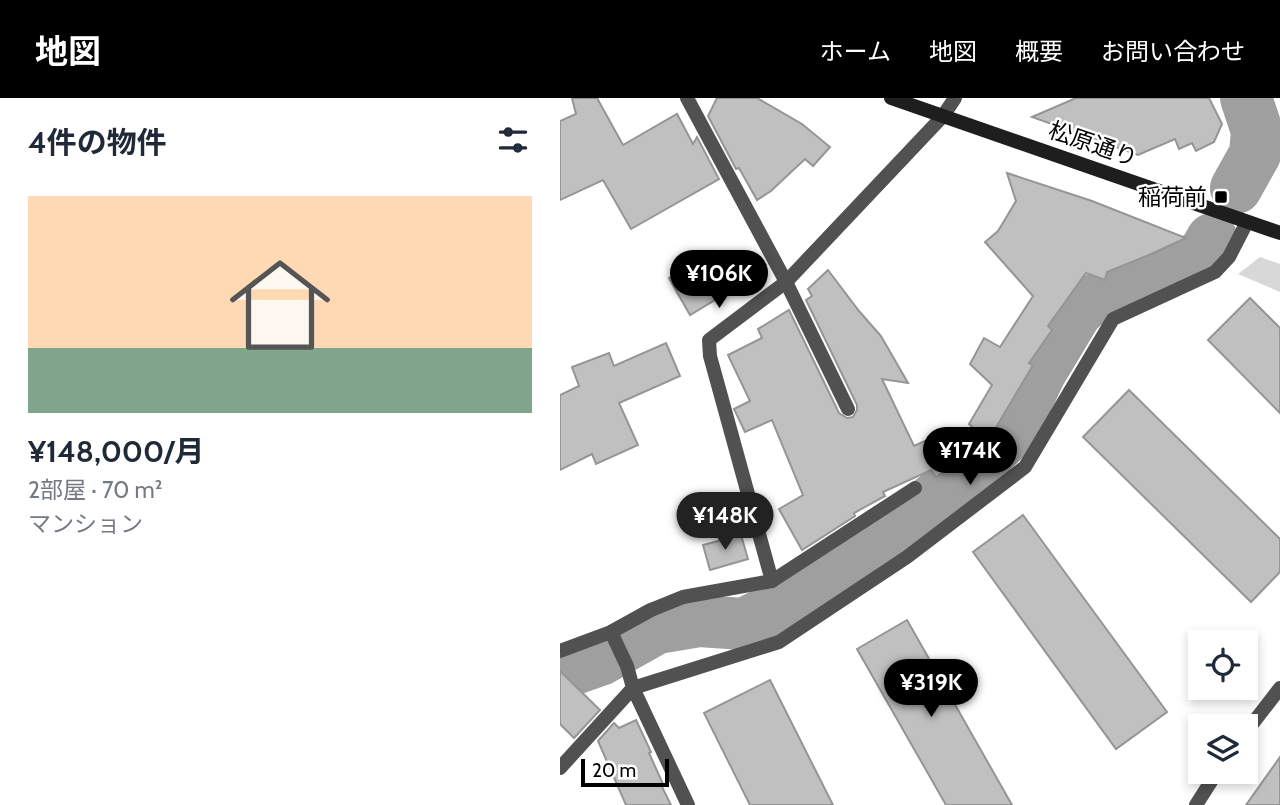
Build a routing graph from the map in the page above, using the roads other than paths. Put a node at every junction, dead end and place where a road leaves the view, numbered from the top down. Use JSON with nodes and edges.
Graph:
{"nodes":[{"id":1,"x":687,"y":98,"type":"edge"},
{"id":2,"x":891,"y":98,"type":"edge"},
{"id":3,"x":955,"y":98,"type":"edge"},
{"id":4,"x":943,"y":116,"type":"junction"},
{"id":5,"x":1247,"y":222,"type":"junction"},
{"id":6,"x":1280,"y":233,"type":"edge"},
{"id":7,"x":786,"y":282,"type":"junction"},
{"id":8,"x":848,"y":409,"type":"dead end"},
{"id":9,"x":915,"y":488,"type":"dead end"},
{"id":10,"x":772,"y":581,"type":"junction"},
{"id":11,"x":613,"y":637,"type":"junction"},
{"id":12,"x":560,"y":651,"type":"edge"},
{"id":13,"x":633,"y":688,"type":"junction"},
{"id":14,"x":1280,"y":688,"type":"edge"},
{"id":15,"x":1258,"y":716,"type":"edge"},
{"id":16,"x":560,"y":768,"type":"edge"},
{"id":17,"x":1209,"y":784,"type":"edge"},
{"id":18,"x":688,"y":805,"type":"edge"},
{"id":19,"x":1196,"y":805,"type":"edge"}],
"edges":[{"from":1,"to":7,"type":"street"},
{"from":2,"to":4,"type":"main road","name":"松原通り"},
{"from":3,"to":4,"type":"street"},
{"from":4,"to":5,"type":"main road","name":"松原通り"},
{"from":4,"to":7,"type":"street"},
{"from":5,"to":6,"type":"main road","name":"松原通り"},
{"from":5,"to":13,"type":"street"},
{"from":7,"to":8,"type":"street"},
{"from":7,"to":10,"type":"street"},
{"from":9,"to":10,"type":"street"},
{"from":10,"to":11,"type":"street"},
{"from":11,"to":12,"type":"street"},
{"from":11,"to":13,"type":"street"},
{"from":13,"to":16,"type":"street"},
{"from":13,"to":18,"type":"street"},
{"from":14,"to":15,"type":"street"},
{"from":17,"to":19,"type":"street"}]}
